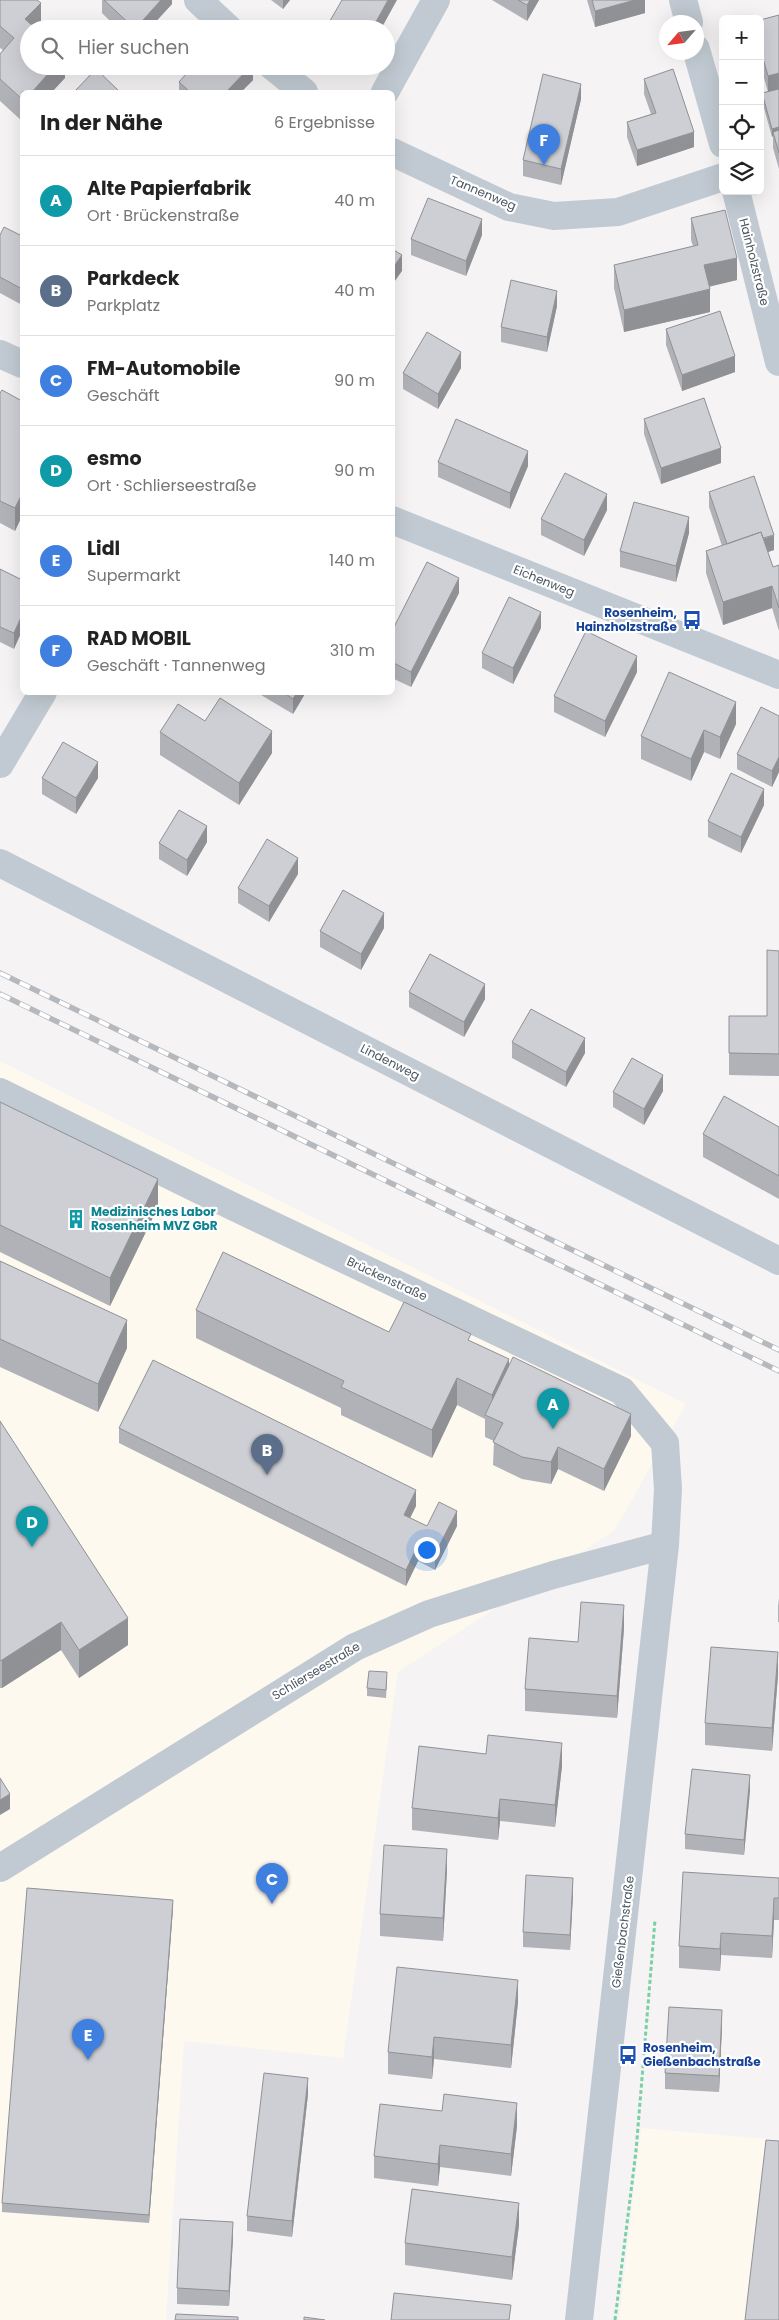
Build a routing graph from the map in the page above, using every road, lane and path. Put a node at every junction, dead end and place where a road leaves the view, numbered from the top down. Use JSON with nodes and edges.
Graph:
{"nodes":[{"id":1,"x":198,"y":0,"type":"edge"},
{"id":2,"x":436,"y":0,"type":"edge"},
{"id":3,"x":683,"y":0,"type":"edge"},
{"id":4,"x":687,"y":15,"type":"edge"},
{"id":5,"x":219,"y":20,"type":"edge"},
{"id":6,"x":699,"y":60,"type":"edge"},
{"id":7,"x":395,"y":74,"type":"edge"},
{"id":8,"x":283,"y":75,"type":"edge"},
{"id":9,"x":394,"y":75,"type":"edge"},
{"id":10,"x":302,"y":90,"type":"edge"},
{"id":11,"x":386,"y":90,"type":"edge"},
{"id":12,"x":719,"y":130,"type":"edge"},
{"id":13,"x":395,"y":153,"type":"edge"},
{"id":14,"x":719,"y":178,"type":"edge"},
{"id":15,"x":737,"y":195,"type":"edge"},
{"id":16,"x":0,"y":354,"type":"edge"},
{"id":17,"x":779,"y":362,"type":"edge"},
{"id":18,"x":20,"y":363,"type":"edge"},
{"id":19,"x":395,"y":521,"type":"edge"},
{"id":20,"x":779,"y":675,"type":"edge"},
{"id":21,"x":41,"y":695,"type":"edge"},
{"id":22,"x":0,"y":764,"type":"edge"},
{"id":23,"x":0,"y":863,"type":"edge"},
{"id":24,"x":0,"y":1092,"type":"edge"},
{"id":25,"x":779,"y":1261,"type":"edge"},
{"id":26,"x":665,"y":1545,"type":"junction"},
{"id":27,"x":0,"y":1868,"type":"edge"},
{"id":28,"x":579,"y":2320,"type":"edge"}],
"edges":[{"from":1,"to":5,"type":"street"},
{"from":2,"to":7,"type":"street"},
{"from":3,"to":4,"type":"street"},
{"from":6,"to":12,"type":"street"},
{"from":8,"to":10,"type":"street"},
{"from":9,"to":11,"type":"street"},
{"from":13,"to":14,"type":"street","name":"Tannenweg"},
{"from":15,"to":17,"type":"street","name":"Hainholzstraße"},
{"from":16,"to":18,"type":"street"},
{"from":19,"to":20,"type":"street","name":"Eichenweg"},
{"from":21,"to":22,"type":"street"},
{"from":23,"to":25,"type":"street","name":"Lindenweg"},
{"from":24,"to":26,"type":"street","name":"Brückenstraße"},
{"from":26,"to":27,"type":"street","name":"Schlierseestraße"},
{"from":26,"to":28,"type":"street","name":"Gießenbachstraße"}]}
